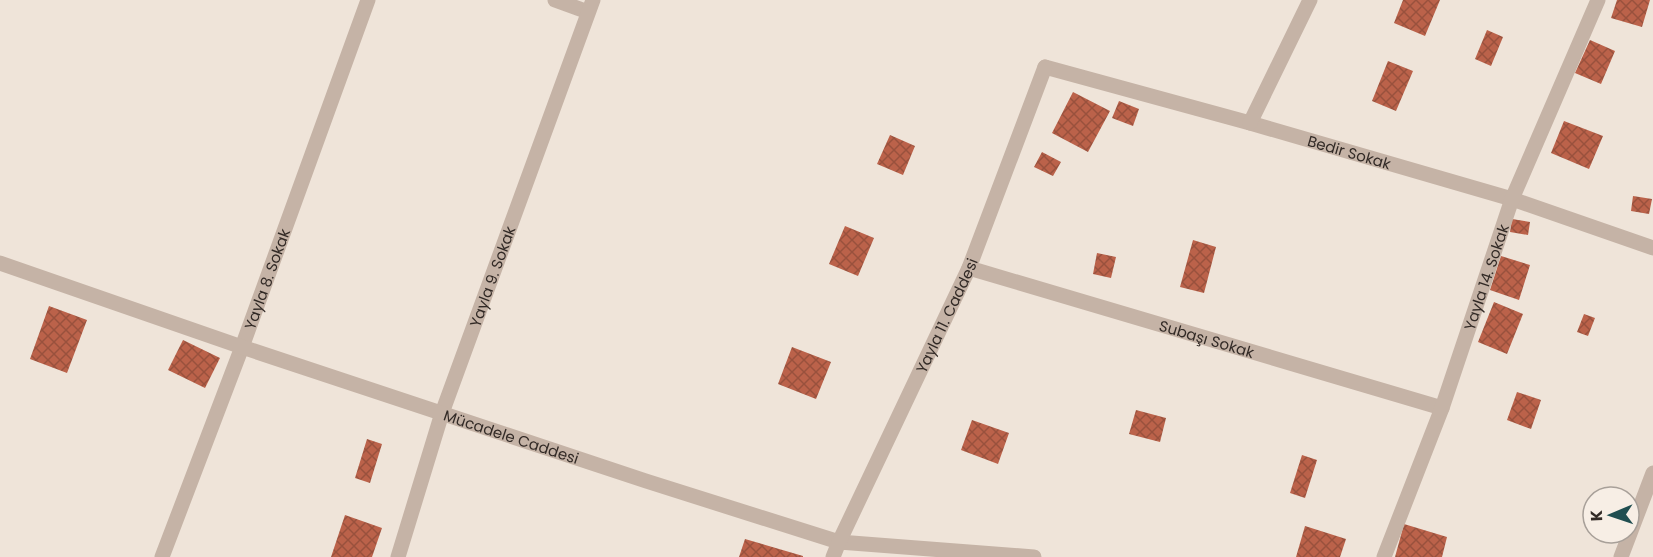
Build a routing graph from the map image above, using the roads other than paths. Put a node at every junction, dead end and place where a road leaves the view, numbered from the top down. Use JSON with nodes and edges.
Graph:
{"nodes":[{"id":1,"x":368,"y":0,"type":"edge"},
{"id":2,"x":555,"y":0,"type":"edge"},
{"id":3,"x":1310,"y":0,"type":"edge"},
{"id":4,"x":1598,"y":0,"type":"edge"},
{"id":5,"x":591,"y":6,"type":"edge"},
{"id":6,"x":1045,"y":67,"type":"joint"},
{"id":7,"x":1251,"y":123,"type":"junction"},
{"id":8,"x":1512,"y":199,"type":"junction"},
{"id":9,"x":1653,"y":248,"type":"edge"},
{"id":10,"x":0,"y":263,"type":"edge"},
{"id":11,"x":969,"y":268,"type":"junction"},
{"id":12,"x":242,"y":347,"type":"junction"},
{"id":13,"x":1442,"y":408,"type":"junction"},
{"id":14,"x":442,"y":413,"type":"junction"},
{"id":15,"x":1653,"y":473,"type":"edge"},
{"id":16,"x":838,"y":542,"type":"junction"},
{"id":17,"x":162,"y":557,"type":"edge"},
{"id":18,"x":398,"y":557,"type":"edge"},
{"id":19,"x":833,"y":557,"type":"edge"},
{"id":20,"x":1034,"y":557,"type":"edge"},
{"id":21,"x":1384,"y":557,"type":"edge"},
{"id":22,"x":1621,"y":557,"type":"edge"}],
"edges":[{"from":1,"to":12,"type":"street","name":"Yayla 8. Sokak"},
{"from":2,"to":5,"type":"street"},
{"from":3,"to":7,"type":"street"},
{"from":4,"to":8,"type":"street","name":"Yayla 14. Sokak"},
{"from":5,"to":14,"type":"street","name":"Yayla 9. Sokak"},
{"from":6,"to":7,"type":"street","name":"Bedir Sokak"},
{"from":6,"to":11,"type":"street","name":"Yayla 11. Caddesi"},
{"from":7,"to":8,"type":"street","name":"Bedir Sokak"},
{"from":8,"to":9,"type":"street","name":"Bedir Sokak"},
{"from":8,"to":13,"type":"street","name":"Yayla 14. Sokak"},
{"from":10,"to":12,"type":"street","name":"Mücadele Caddesi"},
{"from":11,"to":13,"type":"street","name":"Subaşı Sokak"},
{"from":11,"to":16,"type":"street","name":"Yayla 11. Caddesi"},
{"from":12,"to":14,"type":"street","name":"Mücadele Caddesi"},
{"from":12,"to":17,"type":"street","name":"Yayla 8. Sokak"},
{"from":13,"to":21,"type":"street","name":"Yayla 14. Sokak"},
{"from":14,"to":16,"type":"street","name":"Mücadele Caddesi"},
{"from":14,"to":18,"type":"street","name":"Yayla 9. Sokak"},
{"from":15,"to":22,"type":"street"},
{"from":16,"to":19,"type":"street","name":"Yayla 11. Caddesi"},
{"from":16,"to":20,"type":"street","name":"Mücadele Caddesi"}]}
